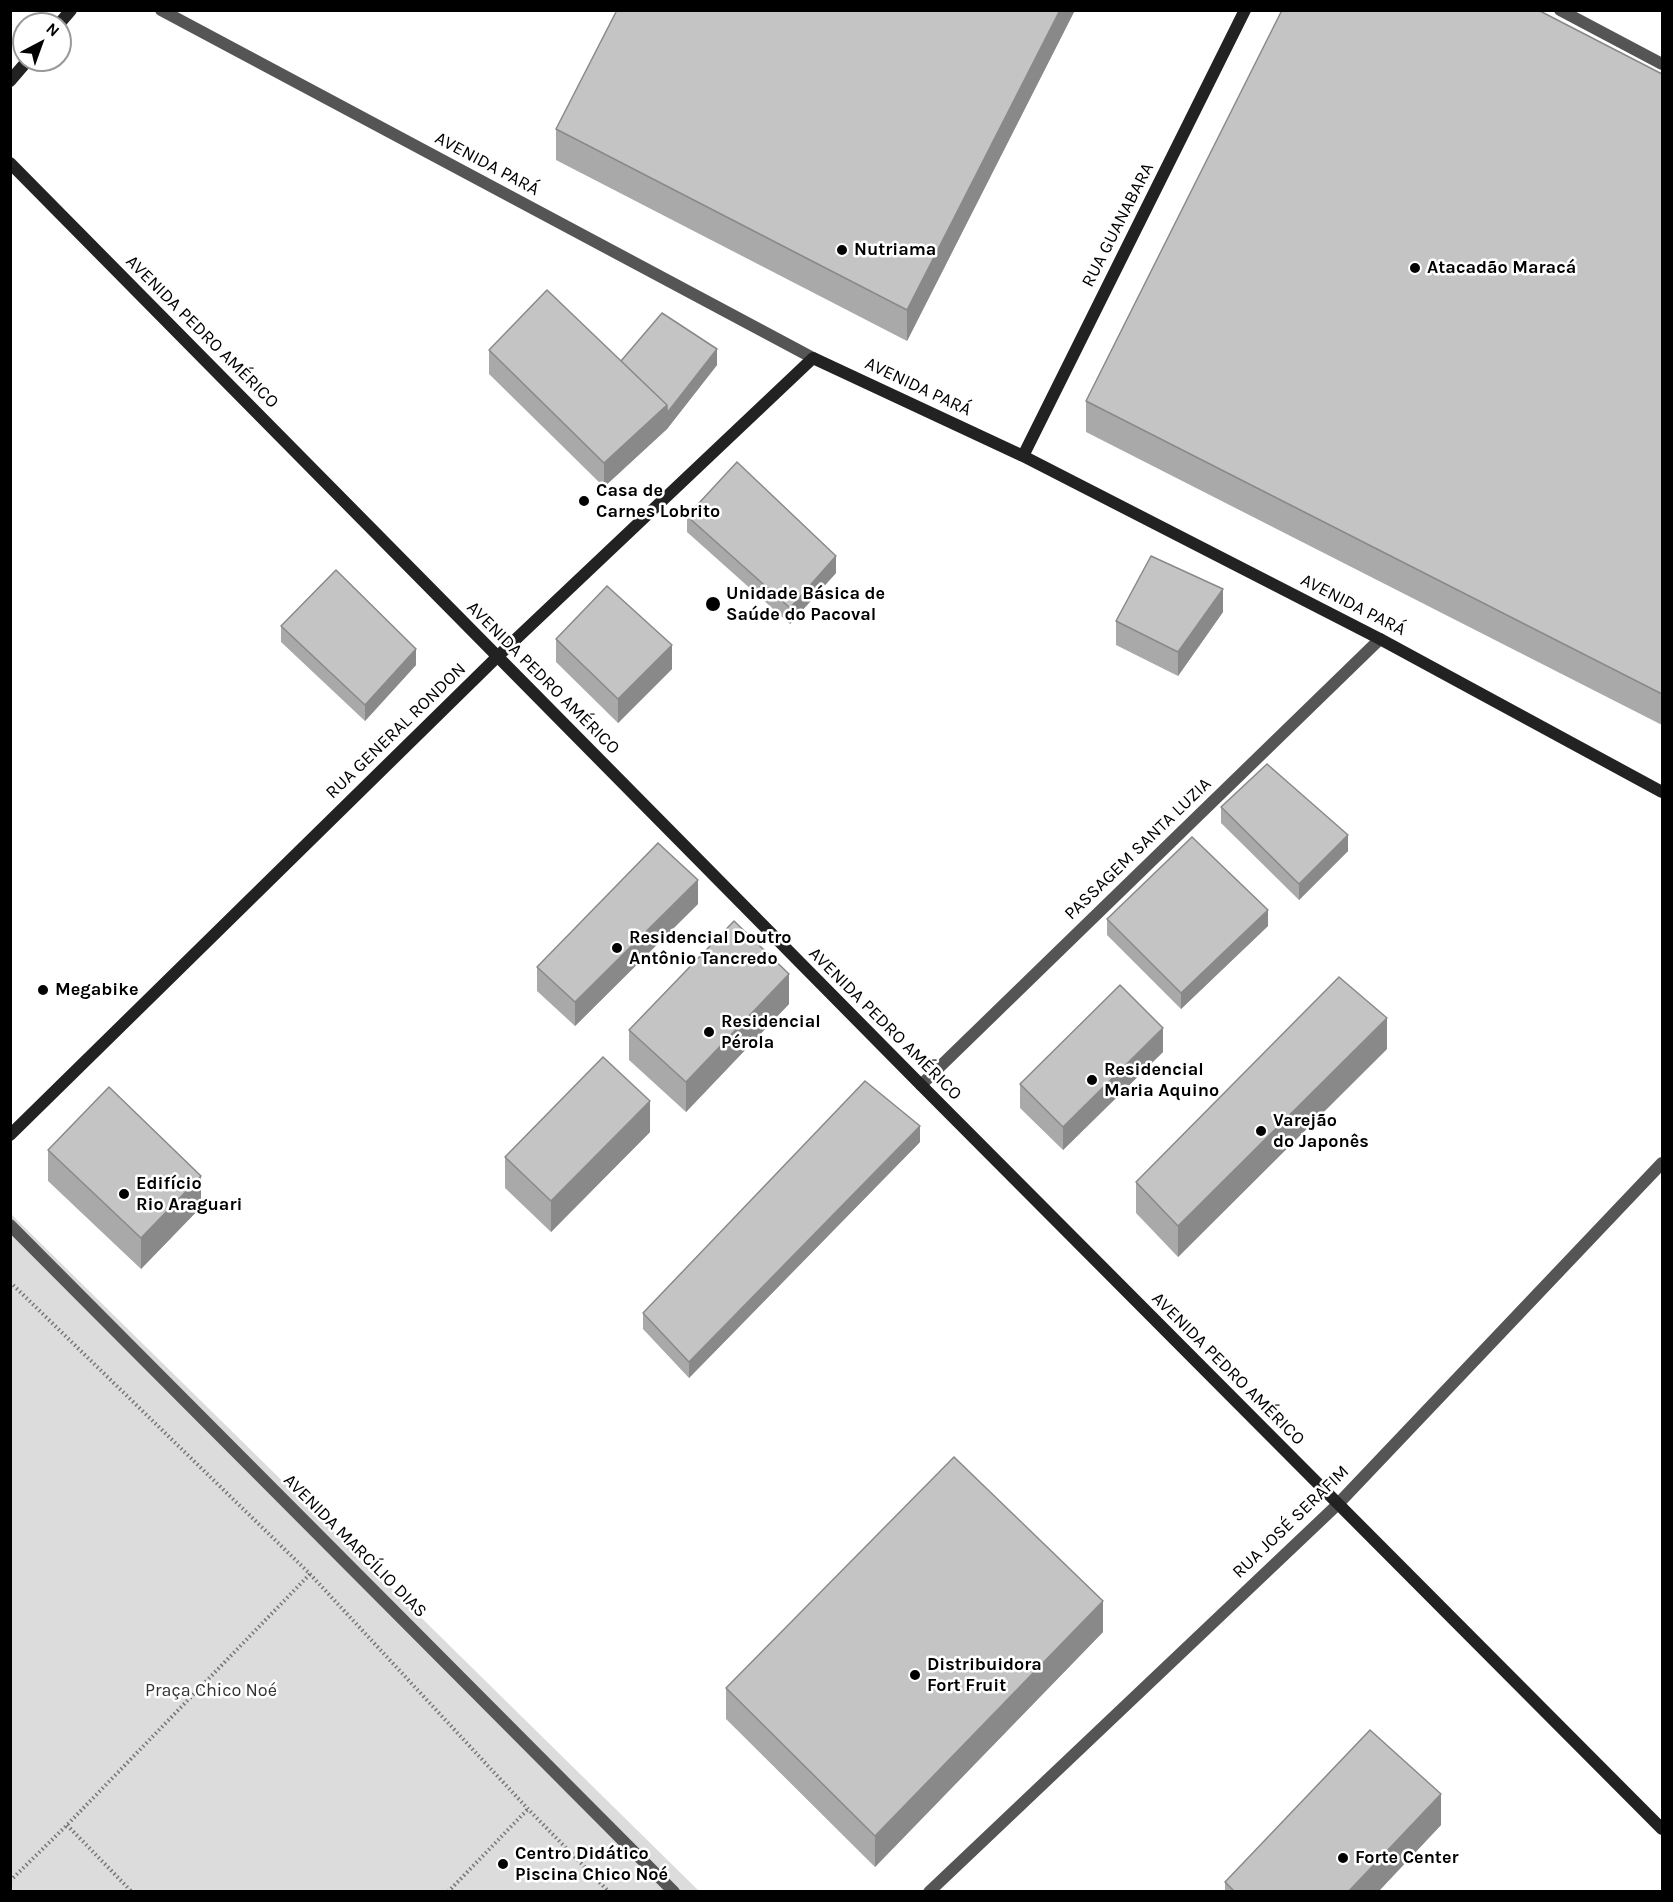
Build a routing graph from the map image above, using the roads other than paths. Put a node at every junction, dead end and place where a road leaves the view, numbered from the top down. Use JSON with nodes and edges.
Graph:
{"nodes":[{"id":1,"x":161,"y":10,"type":"edge"},
{"id":2,"x":1245,"y":10,"type":"edge"},
{"id":3,"x":1560,"y":10,"type":"edge"},
{"id":4,"x":1662,"y":64,"type":"edge"},
{"id":5,"x":10,"y":163,"type":"edge"},
{"id":6,"x":813,"y":358,"type":"junction"},
{"id":7,"x":1023,"y":456,"type":"junction"},
{"id":8,"x":1380,"y":639,"type":"junction"},
{"id":9,"x":497,"y":657,"type":"junction"},
{"id":10,"x":1662,"y":792,"type":"edge"},
{"id":11,"x":921,"y":1085,"type":"junction"},
{"id":12,"x":10,"y":1135,"type":"edge"},
{"id":13,"x":1662,"y":1163,"type":"edge"},
{"id":14,"x":10,"y":1225,"type":"edge"},
{"id":15,"x":1338,"y":1505,"type":"junction"},
{"id":16,"x":1662,"y":1829,"type":"edge"},
{"id":17,"x":674,"y":1892,"type":"edge"},
{"id":18,"x":929,"y":1892,"type":"edge"}],
"edges":[{"from":1,"to":6,"type":"street","name":"AVENIDA PARÁ"},
{"from":2,"to":7,"type":"street","name":"RUA GUANABARA"},
{"from":3,"to":4,"type":"street"},
{"from":5,"to":9,"type":"street","name":"AVENIDA PEDRO AMÉRICO"},
{"from":6,"to":7,"type":"street","name":"AVENIDA PARÁ"},
{"from":6,"to":9,"type":"street","name":"RUA GENERAL RONDON"},
{"from":7,"to":8,"type":"street","name":"AVENIDA PARÁ"},
{"from":8,"to":10,"type":"street","name":"AVENIDA PARÁ"},
{"from":8,"to":11,"type":"street","name":"PASSAGEM SANTA LUZIA"},
{"from":9,"to":11,"type":"street","name":"AVENIDA PEDRO AMÉRICO"},
{"from":9,"to":12,"type":"street","name":"RUA GENERAL RONDON"},
{"from":11,"to":15,"type":"street","name":"AVENIDA PEDRO AMÉRICO"},
{"from":13,"to":15,"type":"street","name":"RUA JOSÉ SERAFIM"},
{"from":14,"to":17,"type":"street","name":"AVENIDA MARCÍLIO DIAS"},
{"from":15,"to":16,"type":"street","name":"AVENIDA PEDRO AMÉRICO"},
{"from":15,"to":18,"type":"street","name":"RUA JOSÉ SERAFIM"}]}
